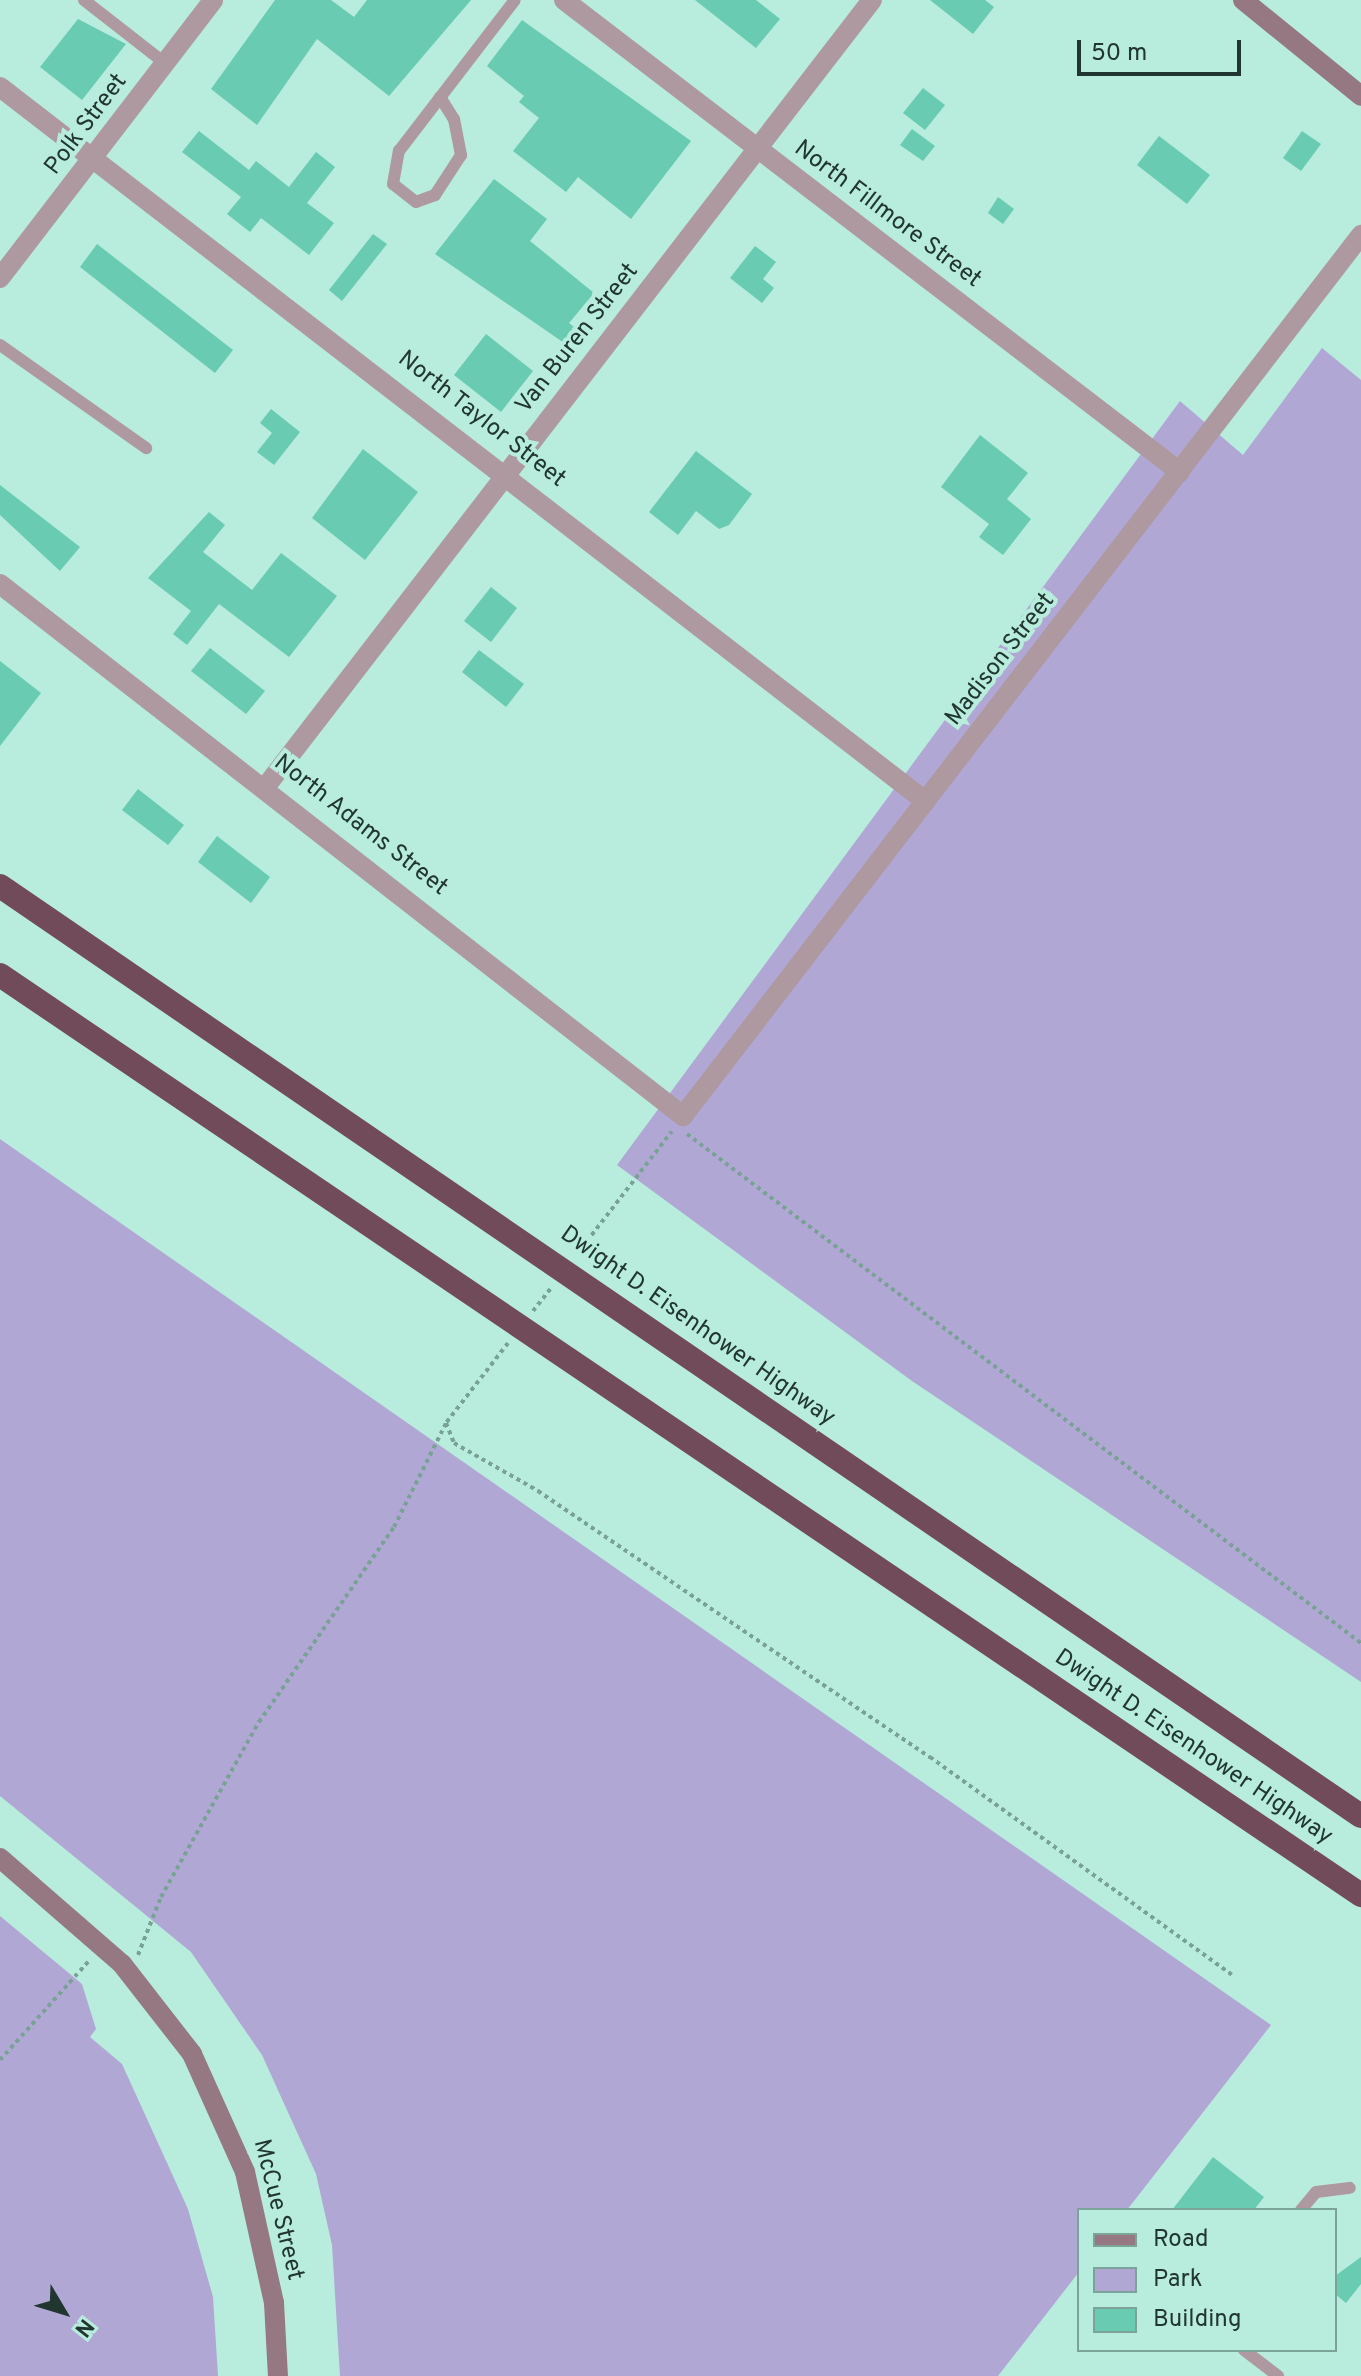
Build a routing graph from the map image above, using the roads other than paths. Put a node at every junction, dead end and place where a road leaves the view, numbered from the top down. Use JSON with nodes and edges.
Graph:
{"nodes":[{"id":1,"x":84,"y":0,"type":"edge"},
{"id":2,"x":213,"y":0,"type":"edge"},
{"id":3,"x":515,"y":0,"type":"edge"},
{"id":4,"x":564,"y":0,"type":"edge"},
{"id":5,"x":872,"y":0,"type":"edge"},
{"id":6,"x":1243,"y":0,"type":"edge"},
{"id":7,"x":166,"y":64,"type":"junction"},
{"id":8,"x":0,"y":87,"type":"edge"},
{"id":9,"x":1361,"y":96,"type":"edge"},
{"id":10,"x":440,"y":97,"type":"junction"},
{"id":11,"x":757,"y":149,"type":"junction"},
{"id":12,"x":97,"y":157,"type":"junction"},
{"id":13,"x":1361,"y":235,"type":"edge"},
{"id":14,"x":0,"y":278,"type":"edge"},
{"id":15,"x":0,"y":345,"type":"edge"},
{"id":16,"x":146,"y":448,"type":"dead end"},
{"id":17,"x":1180,"y":472,"type":"junction"},
{"id":18,"x":508,"y":473,"type":"junction"},
{"id":19,"x":0,"y":584,"type":"edge"},
{"id":20,"x":267,"y":785,"type":"junction"},
{"id":21,"x":925,"y":801,"type":"junction"},
{"id":22,"x":0,"y":886,"type":"edge"},
{"id":23,"x":0,"y":975,"type":"edge"},
{"id":24,"x":683,"y":1116,"type":"joint"},
{"id":25,"x":1361,"y":1816,"type":"edge"},
{"id":26,"x":0,"y":1858,"type":"edge"},
{"id":27,"x":1361,"y":1895,"type":"edge"},
{"id":28,"x":1350,"y":2188,"type":"dead end"},
{"id":29,"x":1303,"y":2208,"type":"edge"},
{"id":30,"x":1247,"y":2352,"type":"edge"},
{"id":31,"x":278,"y":2376,"type":"edge"},
{"id":32,"x":1278,"y":2376,"type":"edge"}],
"edges":[{"from":1,"to":7,"type":"lane"},
{"from":2,"to":7,"type":"street","name":"Polk Street"},
{"from":3,"to":10,"type":"lane"},
{"from":4,"to":11,"type":"street","name":"North Fillmore Street"},
{"from":5,"to":11,"type":"street","name":"Van Buren Street"},
{"from":6,"to":9,"type":"main road"},
{"from":7,"to":12,"type":"street","name":"Polk Street"},
{"from":8,"to":12,"type":"street","name":"North Taylor Street"},
{"from":10,"to":10,"type":"lane"},
{"from":11,"to":17,"type":"street","name":"North Fillmore Street"},
{"from":11,"to":18,"type":"street","name":"Van Buren Street"},
{"from":12,"to":14,"type":"street","name":"Polk Street"},
{"from":12,"to":18,"type":"street","name":"North Taylor Street"},
{"from":13,"to":17,"type":"street","name":"Madison Street"},
{"from":15,"to":16,"type":"lane"},
{"from":17,"to":21,"type":"street","name":"Madison Street"},
{"from":18,"to":20,"type":"street","name":"Van Buren Street"},
{"from":18,"to":21,"type":"street","name":"North Taylor Street"},
{"from":19,"to":20,"type":"street","name":"North Adams Street"},
{"from":20,"to":24,"type":"street","name":"North Adams Street"},
{"from":21,"to":24,"type":"street","name":"Madison Street"},
{"from":22,"to":25,"type":"highway","name":"Dwight D. Eisenhower Highway"},
{"from":23,"to":27,"type":"highway","name":"Dwight D. Eisenhower Highway"},
{"from":26,"to":31,"type":"main road","name":"McCue Street"},
{"from":28,"to":29,"type":"lane"},
{"from":30,"to":32,"type":"lane"}]}
